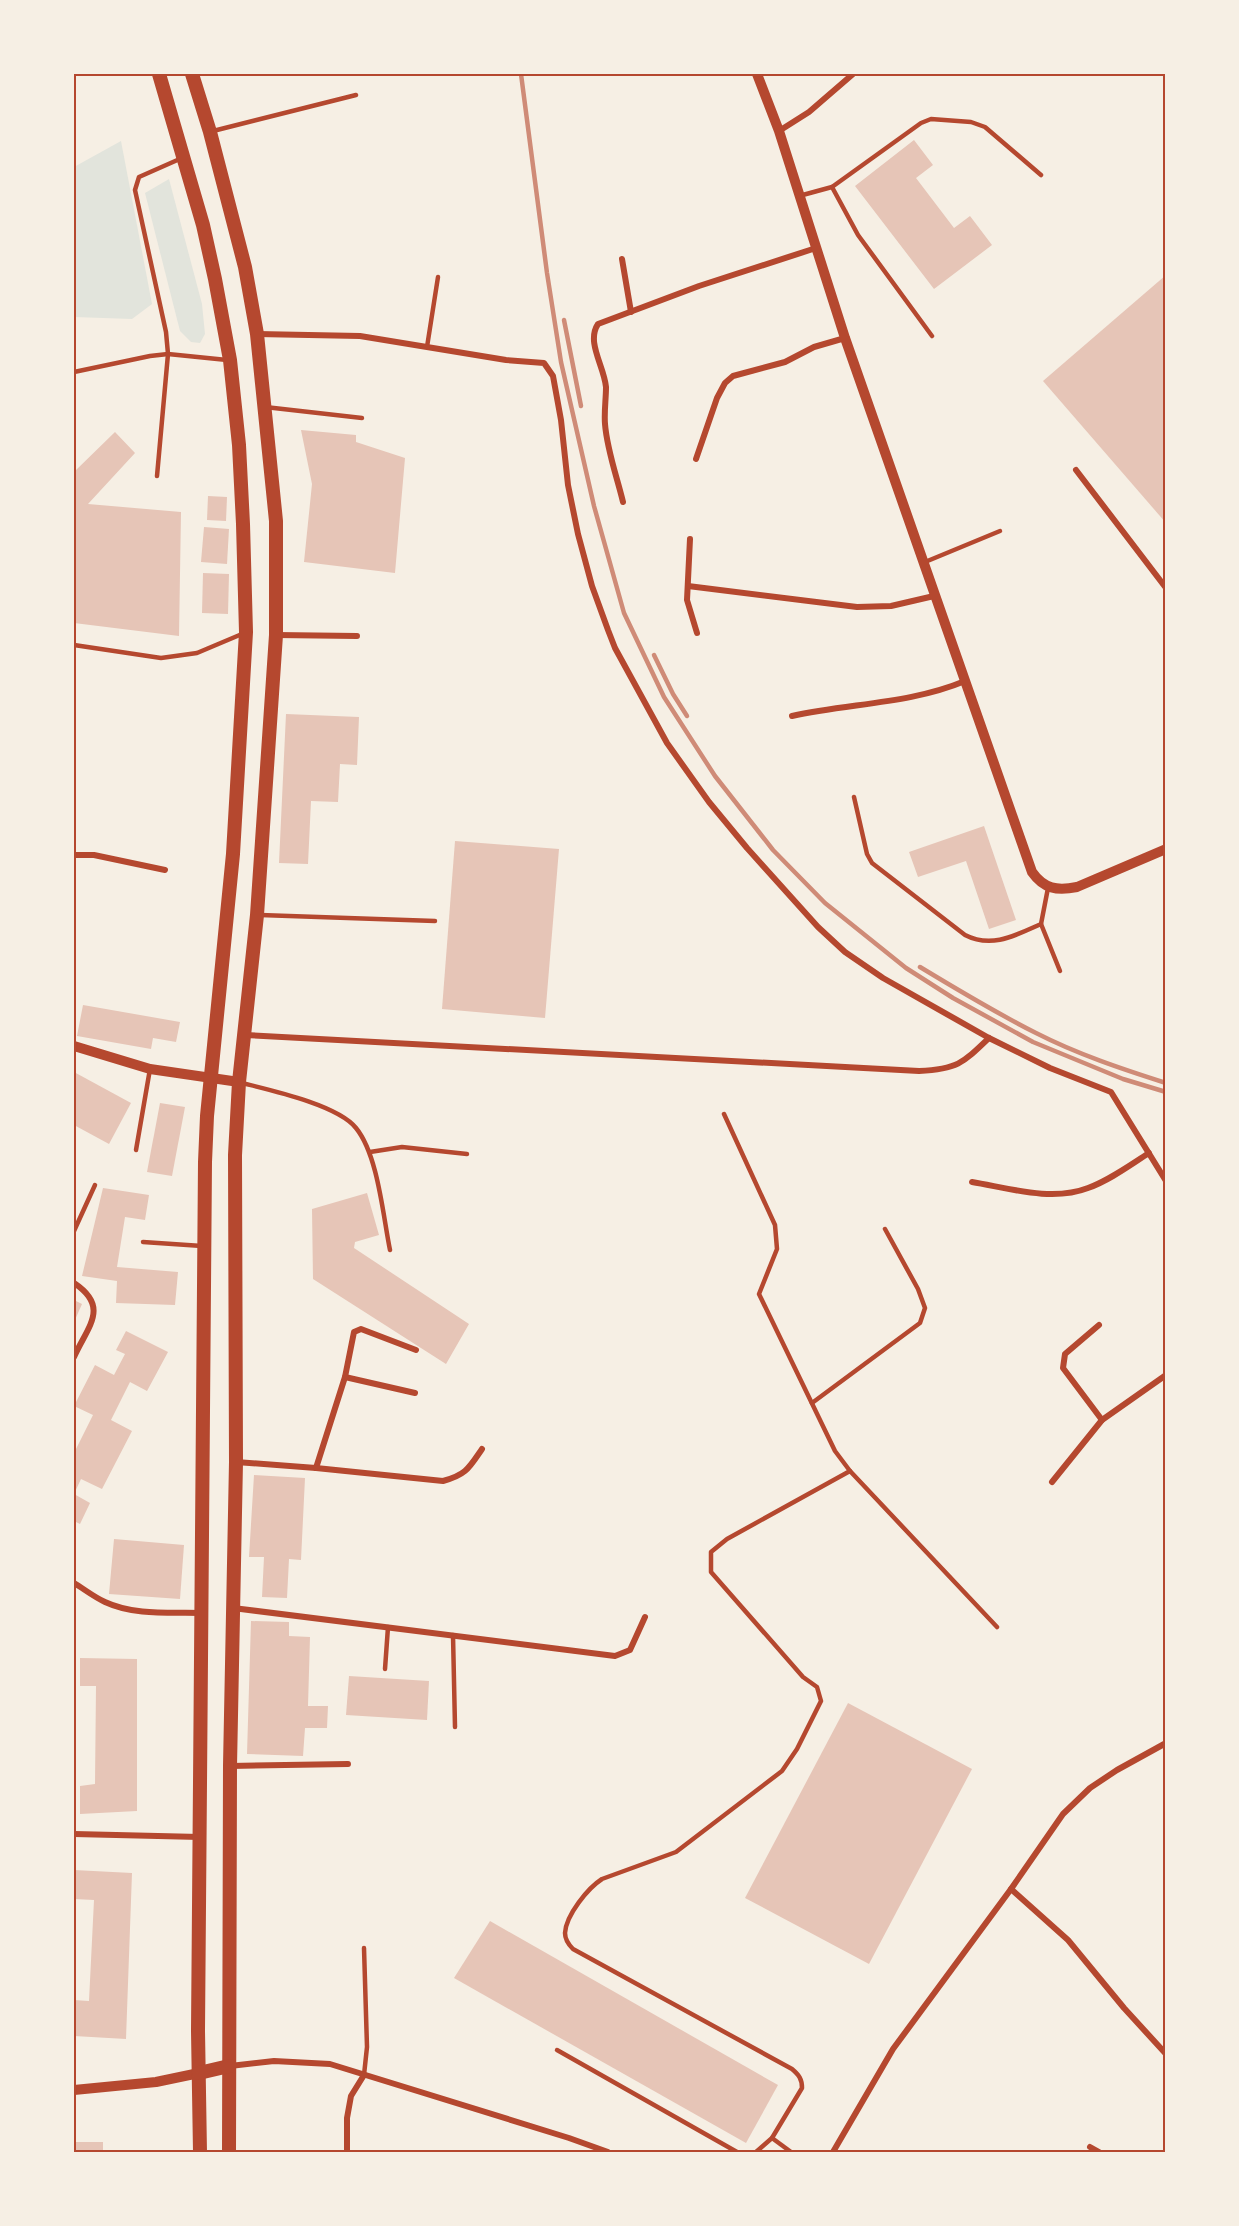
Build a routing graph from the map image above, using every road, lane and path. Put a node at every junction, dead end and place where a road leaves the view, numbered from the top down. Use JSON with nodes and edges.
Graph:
{"nodes":[{"id":1,"x":159,"y":74,"type":"edge"},
{"id":2,"x":192,"y":74,"type":"edge"},
{"id":3,"x":757,"y":74,"type":"edge"},
{"id":4,"x":853,"y":74,"type":"edge"},
{"id":5,"x":356,"y":94,"type":"dead end"},
{"id":6,"x":778,"y":131,"type":"junction"},
{"id":7,"x":210,"y":132,"type":"junction"},
{"id":8,"x":184,"y":157,"type":"junction"},
{"id":9,"x":1041,"y":175,"type":"dead end"},
{"id":10,"x":832,"y":187,"type":"junction"},
{"id":11,"x":799,"y":196,"type":"junction"},
{"id":12,"x":816,"y":248,"type":"junction"},
{"id":13,"x":622,"y":259,"type":"dead end"},
{"id":14,"x":438,"y":277,"type":"dead end"},
{"id":15,"x":631,"y":312,"type":"junction"},
{"id":16,"x":257,"y":334,"type":"junction"},
{"id":17,"x":932,"y":336,"type":"dead end"},
{"id":18,"x":844,"y":338,"type":"junction"},
{"id":19,"x":427,"y":347,"type":"junction"},
{"id":20,"x":168,"y":354,"type":"junction"},
{"id":21,"x":230,"y":360,"type":"junction"},
{"id":22,"x":74,"y":372,"type":"edge"},
{"id":23,"x":265,"y":407,"type":"junction"},
{"id":24,"x":362,"y":418,"type":"dead end"},
{"id":25,"x":696,"y":459,"type":"dead end"},
{"id":26,"x":1076,"y":470,"type":"dead end"},
{"id":27,"x":157,"y":476,"type":"dead end"},
{"id":28,"x":623,"y":502,"type":"dead end"},
{"id":29,"x":1000,"y":531,"type":"dead end"},
{"id":30,"x":690,"y":539,"type":"dead end"},
{"id":31,"x":923,"y":563,"type":"junction"},
{"id":32,"x":688,"y":586,"type":"junction"},
{"id":33,"x":1166,"y":588,"type":"edge"},
{"id":34,"x":934,"y":596,"type":"junction"},
{"id":35,"x":246,"y":632,"type":"junction"},
{"id":36,"x":697,"y":633,"type":"dead end"},
{"id":37,"x":276,"y":635,"type":"junction"},
{"id":38,"x":357,"y":636,"type":"dead end"},
{"id":39,"x":74,"y":645,"type":"edge"},
{"id":40,"x":965,"y":681,"type":"junction"},
{"id":41,"x":792,"y":716,"type":"dead end"},
{"id":42,"x":854,"y":797,"type":"dead end"},
{"id":43,"x":1166,"y":849,"type":"edge"},
{"id":44,"x":74,"y":855,"type":"edge"},
{"id":45,"x":165,"y":870,"type":"dead end"},
{"id":46,"x":1048,"y":888,"type":"junction"},
{"id":47,"x":257,"y":915,"type":"junction"},
{"id":48,"x":435,"y":921,"type":"dead end"},
{"id":49,"x":1041,"y":924,"type":"junction"},
{"id":50,"x":1060,"y":971,"type":"dead end"},
{"id":51,"x":245,"y":1035,"type":"junction"},
{"id":52,"x":989,"y":1038,"type":"junction"},
{"id":53,"x":74,"y":1046,"type":"edge"},
{"id":54,"x":150,"y":1069,"type":"junction"},
{"id":55,"x":210,"y":1078,"type":"junction"},
{"id":56,"x":239,"y":1082,"type":"junction"},
{"id":57,"x":724,"y":1114,"type":"dead end"},
{"id":58,"x":136,"y":1150,"type":"dead end"},
{"id":59,"x":370,"y":1152,"type":"junction"},
{"id":60,"x":1149,"y":1153,"type":"junction"},
{"id":61,"x":467,"y":1154,"type":"dead end"},
{"id":62,"x":1166,"y":1181,"type":"edge"},
{"id":63,"x":972,"y":1182,"type":"dead end"},
{"id":64,"x":94,"y":1185,"type":"dead end"},
{"id":65,"x":885,"y":1229,"type":"dead end"},
{"id":66,"x":74,"y":1230,"type":"edge"},
{"id":67,"x":143,"y":1242,"type":"dead end"},
{"id":68,"x":205,"y":1246,"type":"junction"},
{"id":69,"x":390,"y":1250,"type":"dead end"},
{"id":70,"x":74,"y":1283,"type":"edge"},
{"id":71,"x":1099,"y":1325,"type":"dead end"},
{"id":72,"x":416,"y":1350,"type":"dead end"},
{"id":73,"x":74,"y":1357,"type":"edge"},
{"id":74,"x":1166,"y":1375,"type":"edge"},
{"id":75,"x":345,"y":1377,"type":"junction"},
{"id":76,"x":415,"y":1393,"type":"dead end"},
{"id":77,"x":812,"y":1403,"type":"junction"},
{"id":78,"x":1102,"y":1420,"type":"junction"},
{"id":79,"x":482,"y":1449,"type":"dead end"},
{"id":80,"x":236,"y":1462,"type":"junction"},
{"id":81,"x":316,"y":1468,"type":"junction"},
{"id":82,"x":850,"y":1471,"type":"junction"},
{"id":83,"x":1052,"y":1482,"type":"dead end"},
{"id":84,"x":74,"y":1583,"type":"edge"},
{"id":85,"x":233,"y":1608,"type":"junction"},
{"id":86,"x":203,"y":1613,"type":"junction"},
{"id":87,"x":645,"y":1617,"type":"dead end"},
{"id":88,"x":388,"y":1627,"type":"junction"},
{"id":89,"x":997,"y":1627,"type":"dead end"},
{"id":90,"x":453,"y":1635,"type":"junction"},
{"id":91,"x":385,"y":1669,"type":"dead end"},
{"id":92,"x":455,"y":1727,"type":"dead end"},
{"id":93,"x":1166,"y":1743,"type":"edge"},
{"id":94,"x":348,"y":1764,"type":"dead end"},
{"id":95,"x":230,"y":1766,"type":"junction"},
{"id":96,"x":74,"y":1834,"type":"edge"},
{"id":97,"x":200,"y":1837,"type":"junction"},
{"id":98,"x":1011,"y":1889,"type":"junction"},
{"id":99,"x":364,"y":1948,"type":"dead end"},
{"id":100,"x":557,"y":2050,"type":"dead end"},
{"id":101,"x":1166,"y":2054,"type":"edge"},
{"id":102,"x":230,"y":2066,"type":"junction"},
{"id":103,"x":199,"y":2073,"type":"junction"},
{"id":104,"x":364,"y":2075,"type":"junction"},
{"id":105,"x":74,"y":2091,"type":"edge"},
{"id":106,"x":772,"y":2138,"type":"junction"},
{"id":107,"x":1090,"y":2146,"type":"dead end"},
{"id":108,"x":200,"y":2152,"type":"edge"},
{"id":109,"x":229,"y":2152,"type":"edge"},
{"id":110,"x":347,"y":2152,"type":"edge"},
{"id":111,"x":608,"y":2152,"type":"edge"},
{"id":112,"x":738,"y":2152,"type":"edge"},
{"id":113,"x":756,"y":2152,"type":"edge"},
{"id":114,"x":791,"y":2152,"type":"edge"},
{"id":115,"x":835,"y":2152,"type":"edge"},
{"id":116,"x":1099,"y":2152,"type":"edge"}],
"edges":[{"from":1,"to":8,"type":"main road"},
{"from":2,"to":7,"type":"main road"},
{"from":3,"to":6,"type":"street"},
{"from":4,"to":6,"type":"street"},
{"from":5,"to":7,"type":"lane"},
{"from":6,"to":11,"type":"street"},
{"from":7,"to":16,"type":"main road"},
{"from":8,"to":20,"type":"lane"},
{"from":8,"to":21,"type":"main road"},
{"from":9,"to":10,"type":"lane"},
{"from":10,"to":11,"type":"lane"},
{"from":10,"to":17,"type":"lane"},
{"from":11,"to":12,"type":"street"},
{"from":12,"to":15,"type":"street"},
{"from":12,"to":18,"type":"street"},
{"from":13,"to":15,"type":"street"},
{"from":14,"to":19,"type":"lane"},
{"from":15,"to":28,"type":"street"},
{"from":16,"to":19,"type":"street"},
{"from":16,"to":23,"type":"main road"},
{"from":18,"to":25,"type":"street"},
{"from":18,"to":31,"type":"street"},
{"from":19,"to":52,"type":"street"},
{"from":20,"to":21,"type":"lane"},
{"from":20,"to":22,"type":"lane"},
{"from":20,"to":27,"type":"lane"},
{"from":21,"to":35,"type":"main road"},
{"from":23,"to":24,"type":"lane"},
{"from":23,"to":37,"type":"main road"},
{"from":26,"to":33,"type":"street"},
{"from":29,"to":31,"type":"lane"},
{"from":30,"to":32,"type":"street"},
{"from":31,"to":34,"type":"street"},
{"from":32,"to":34,"type":"street"},
{"from":32,"to":36,"type":"street"},
{"from":34,"to":40,"type":"street"},
{"from":35,"to":39,"type":"lane"},
{"from":35,"to":55,"type":"main road"},
{"from":37,"to":38,"type":"street"},
{"from":37,"to":47,"type":"main road"},
{"from":40,"to":41,"type":"street"},
{"from":40,"to":46,"type":"street"},
{"from":42,"to":49,"type":"lane"},
{"from":43,"to":46,"type":"street"},
{"from":44,"to":45,"type":"street"},
{"from":46,"to":49,"type":"lane"},
{"from":47,"to":48,"type":"lane"},
{"from":47,"to":51,"type":"main road"},
{"from":49,"to":50,"type":"lane"},
{"from":51,"to":52,"type":"street"},
{"from":51,"to":56,"type":"main road"},
{"from":52,"to":60,"type":"street"},
{"from":53,"to":54,"type":"street"},
{"from":54,"to":55,"type":"street"},
{"from":54,"to":58,"type":"lane"},
{"from":55,"to":56,"type":"street"},
{"from":55,"to":68,"type":"main road"},
{"from":56,"to":59,"type":"lane"},
{"from":56,"to":80,"type":"main road"},
{"from":57,"to":77,"type":"lane"},
{"from":59,"to":61,"type":"lane"},
{"from":59,"to":69,"type":"lane"},
{"from":60,"to":62,"type":"street"},
{"from":60,"to":63,"type":"street"},
{"from":64,"to":66,"type":"lane"},
{"from":65,"to":77,"type":"lane"},
{"from":67,"to":68,"type":"lane"},
{"from":68,"to":86,"type":"main road"},
{"from":70,"to":73,"type":"street"},
{"from":71,"to":78,"type":"street"},
{"from":72,"to":75,"type":"street"},
{"from":74,"to":78,"type":"street"},
{"from":75,"to":76,"type":"street"},
{"from":75,"to":81,"type":"street"},
{"from":77,"to":82,"type":"lane"},
{"from":78,"to":83,"type":"street"},
{"from":79,"to":81,"type":"street"},
{"from":80,"to":81,"type":"street"},
{"from":80,"to":85,"type":"main road"},
{"from":82,"to":89,"type":"lane"},
{"from":82,"to":106,"type":"lane"},
{"from":84,"to":86,"type":"street"},
{"from":85,"to":88,"type":"street"},
{"from":85,"to":95,"type":"main road"},
{"from":86,"to":97,"type":"main road"},
{"from":87,"to":90,"type":"street"},
{"from":88,"to":90,"type":"street"},
{"from":88,"to":91,"type":"lane"},
{"from":90,"to":92,"type":"lane"},
{"from":93,"to":98,"type":"street"},
{"from":94,"to":95,"type":"street"},
{"from":95,"to":102,"type":"main road"},
{"from":96,"to":97,"type":"street"},
{"from":97,"to":103,"type":"main road"},
{"from":98,"to":101,"type":"street"},
{"from":98,"to":115,"type":"street"},
{"from":99,"to":104,"type":"lane"},
{"from":100,"to":112,"type":"lane"},
{"from":102,"to":103,"type":"main road"},
{"from":102,"to":104,"type":"street"},
{"from":102,"to":109,"type":"main road"},
{"from":103,"to":105,"type":"street"},
{"from":103,"to":108,"type":"main road"},
{"from":104,"to":110,"type":"street"},
{"from":104,"to":111,"type":"street"},
{"from":106,"to":113,"type":"lane"},
{"from":106,"to":114,"type":"lane"},
{"from":107,"to":116,"type":"street"}]}
